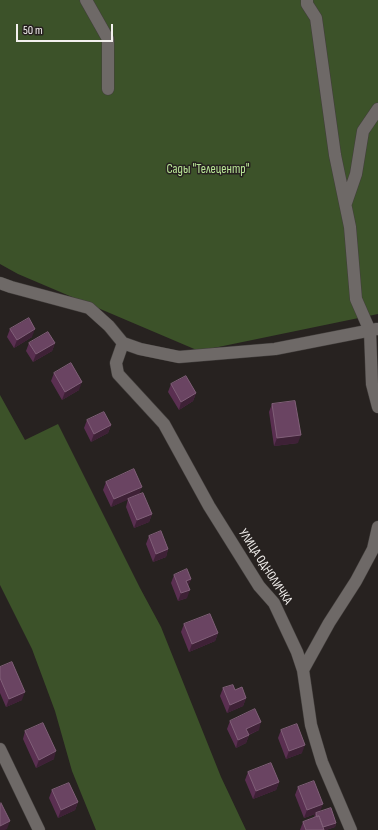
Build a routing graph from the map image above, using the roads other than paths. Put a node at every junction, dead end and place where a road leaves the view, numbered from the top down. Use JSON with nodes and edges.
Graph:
{"nodes":[{"id":1,"x":86,"y":0,"type":"edge"},
{"id":2,"x":307,"y":0,"type":"edge"},
{"id":3,"x":108,"y":89,"type":"dead end"},
{"id":4,"x":378,"y":109,"type":"edge"},
{"id":5,"x":346,"y":204,"type":"junction"},
{"id":6,"x":0,"y":283,"type":"edge"},
{"id":7,"x":374,"y":330,"type":"edge"},
{"id":8,"x":124,"y":343,"type":"junction"},
{"id":9,"x":378,"y":407,"type":"edge"},
{"id":10,"x":378,"y":527,"type":"edge"},
{"id":11,"x":303,"y":670,"type":"junction"},
{"id":12,"x":0,"y":749,"type":"edge"},
{"id":13,"x":39,"y":830,"type":"edge"},
{"id":14,"x":351,"y":830,"type":"edge"}],
"edges":[{"from":1,"to":3,"type":"street"},
{"from":2,"to":5,"type":"street"},
{"from":4,"to":5,"type":"street"},
{"from":5,"to":7,"type":"street"},
{"from":6,"to":8,"type":"street"},
{"from":7,"to":8,"type":"street"},
{"from":7,"to":9,"type":"street"},
{"from":8,"to":11,"type":"street","name":"УЛИЦА ОДНОЛИЧКА"},
{"from":10,"to":11,"type":"street"},
{"from":11,"to":14,"type":"street","name":"УЛИЦА ОДНОЛИЧКА"},
{"from":12,"to":13,"type":"street"}]}
